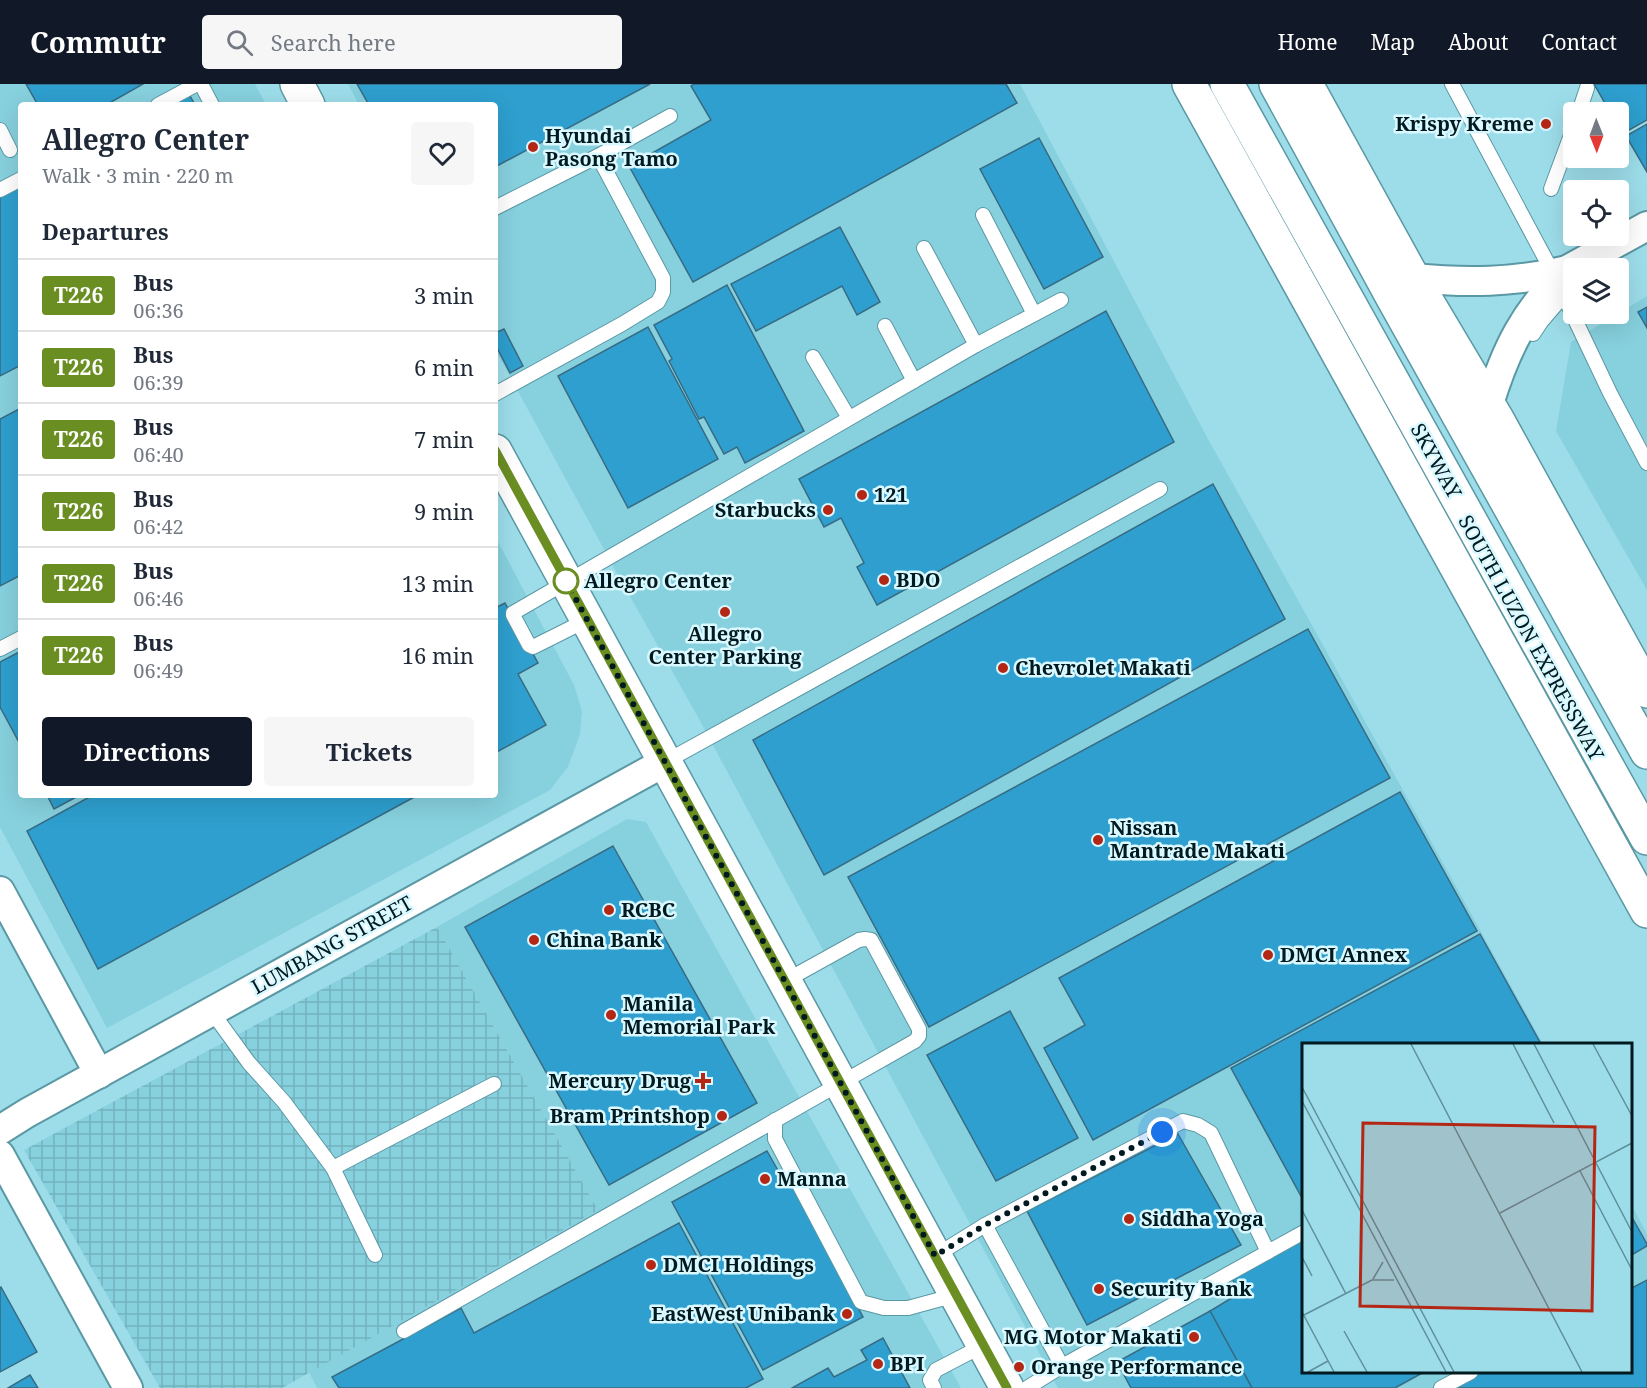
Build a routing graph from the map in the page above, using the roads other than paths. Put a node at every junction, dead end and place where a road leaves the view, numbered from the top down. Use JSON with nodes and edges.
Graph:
{"nodes":[{"id":1,"x":199,"y":84,"type":"edge"},
{"id":2,"x":297,"y":84,"type":"edge"},
{"id":3,"x":1189,"y":84,"type":"edge"},
{"id":4,"x":1224,"y":84,"type":"edge"},
{"id":5,"x":1276,"y":84,"type":"edge"},
{"id":6,"x":1306,"y":84,"type":"edge"},
{"id":7,"x":1452,"y":84,"type":"edge"},
{"id":8,"x":1587,"y":88,"type":"dead end"},
{"id":9,"x":164,"y":102,"type":"edge"},
{"id":10,"x":210,"y":102,"type":"edge"},
{"id":11,"x":306,"y":102,"type":"edge"},
{"id":12,"x":1582,"y":102,"type":"edge"},
{"id":13,"x":670,"y":116,"type":"dead end"},
{"id":14,"x":0,"y":130,"type":"edge"},
{"id":15,"x":10,"y":150,"type":"dead end"},
{"id":16,"x":598,"y":156,"type":"junction"},
{"id":17,"x":1563,"y":157,"type":"edge"},
{"id":18,"x":18,"y":181,"type":"edge"},
{"id":19,"x":1551,"y":189,"type":"dead end"},
{"id":20,"x":0,"y":190,"type":"edge"},
{"id":21,"x":498,"y":206,"type":"edge"},
{"id":22,"x":982,"y":216,"type":"dead end"},
{"id":23,"x":1647,"y":226,"type":"edge"},
{"id":24,"x":924,"y":248,"type":"dead end"},
{"id":25,"x":1413,"y":278,"type":"junction"},
{"id":26,"x":1560,"y":280,"type":"junction"},
{"id":27,"x":1061,"y":300,"type":"dead end"},
{"id":28,"x":1034,"y":314,"type":"junction"},
{"id":29,"x":885,"y":326,"type":"dead end"},
{"id":30,"x":976,"y":345,"type":"junction"},
{"id":31,"x":813,"y":357,"type":"dead end"},
{"id":32,"x":914,"y":381,"type":"junction"},
{"id":33,"x":498,"y":392,"type":"edge"},
{"id":34,"x":1493,"y":411,"type":"junction"},
{"id":35,"x":849,"y":417,"type":"junction"},
{"id":36,"x":498,"y":456,"type":"edge"},
{"id":37,"x":1647,"y":463,"type":"edge"},
{"id":38,"x":1160,"y":489,"type":"dead end"},
{"id":39,"x":566,"y":581,"type":"junction"},
{"id":40,"x":587,"y":620,"type":"junction"},
{"id":41,"x":18,"y":640,"type":"edge"},
{"id":42,"x":0,"y":649,"type":"edge"},
{"id":43,"x":1647,"y":690,"type":"edge"},
{"id":44,"x":1647,"y":752,"type":"edge"},
{"id":45,"x":665,"y":762,"type":"junction"},
{"id":46,"x":1647,"y":838,"type":"edge"},
{"id":47,"x":1647,"y":846,"type":"edge"},
{"id":48,"x":0,"y":891,"type":"edge"},
{"id":49,"x":1647,"y":911,"type":"edge"},
{"id":50,"x":785,"y":981,"type":"junction"},
{"id":51,"x":212,"y":1012,"type":"junction"},
{"id":52,"x":99,"y":1074,"type":"junction"},
{"id":53,"x":494,"y":1084,"type":"dead end"},
{"id":54,"x":841,"y":1084,"type":"junction"},
{"id":55,"x":775,"y":1120,"type":"junction"},
{"id":56,"x":0,"y":1130,"type":"edge"},
{"id":57,"x":0,"y":1155,"type":"edge"},
{"id":58,"x":333,"y":1168,"type":"junction"},
{"id":59,"x":985,"y":1225,"type":"junction"},
{"id":60,"x":1302,"y":1233,"type":"edge"},
{"id":61,"x":1268,"y":1252,"type":"junction"},
{"id":62,"x":375,"y":1255,"type":"dead end"},
{"id":63,"x":935,"y":1256,"type":"junction"},
{"id":64,"x":956,"y":1295,"type":"junction"},
{"id":65,"x":404,"y":1331,"type":"dead end"},
{"id":66,"x":984,"y":1345,"type":"junction"},
{"id":67,"x":1062,"y":1366,"type":"junction"},
{"id":68,"x":1467,"y":1373,"type":"edge"},
{"id":69,"x":128,"y":1388,"type":"edge"},
{"id":70,"x":934,"y":1388,"type":"edge"},
{"id":71,"x":1007,"y":1388,"type":"edge"},
{"id":72,"x":1027,"y":1388,"type":"edge"},
{"id":73,"x":1441,"y":1388,"type":"edge"}],
"edges":[{"from":1,"to":9,"type":"lane"},
{"from":1,"to":10,"type":"lane"},
{"from":2,"to":11,"type":"main road"},
{"from":3,"to":49,"type":"main road"},
{"from":4,"to":46,"type":"main road","name":"SKYWAY"},
{"from":4,"to":47,"type":"main road","name":"SOUTH LUZON EXPRESSWAY"},
{"from":5,"to":44,"type":"main road"},
{"from":6,"to":25,"type":"main road"},
{"from":7,"to":26,"type":"lane"},
{"from":8,"to":12,"type":"lane"},
{"from":13,"to":16,"type":"lane"},
{"from":14,"to":15,"type":"lane"},
{"from":16,"to":21,"type":"lane"},
{"from":16,"to":33,"type":"lane"},
{"from":17,"to":19,"type":"lane"},
{"from":18,"to":20,"type":"lane"},
{"from":22,"to":28,"type":"lane"},
{"from":23,"to":26,"type":"street"},
{"from":24,"to":30,"type":"lane"},
{"from":25,"to":26,"type":"street"},
{"from":25,"to":34,"type":"main road"},
{"from":26,"to":34,"type":"street"},
{"from":26,"to":37,"type":"lane"},
{"from":27,"to":28,"type":"lane"},
{"from":28,"to":30,"type":"lane"},
{"from":29,"to":32,"type":"lane"},
{"from":30,"to":32,"type":"lane"},
{"from":31,"to":35,"type":"lane"},
{"from":32,"to":35,"type":"lane"},
{"from":34,"to":43,"type":"main road"},
{"from":35,"to":39,"type":"lane"},
{"from":36,"to":39,"type":"main road"},
{"from":38,"to":45,"type":"lane"},
{"from":39,"to":40,"type":"main road"},
{"from":39,"to":40,"type":"lane"},
{"from":40,"to":45,"type":"main road"},
{"from":41,"to":42,"type":"lane"},
{"from":45,"to":50,"type":"main road"},
{"from":45,"to":51,"type":"street","name":"LUMBANG STREET"},
{"from":48,"to":52,"type":"street"},
{"from":50,"to":54,"type":"main road"},
{"from":50,"to":54,"type":"lane"},
{"from":51,"to":52,"type":"street","name":"LUMBANG STREET"},
{"from":51,"to":58,"type":"lane"},
{"from":52,"to":56,"type":"street","name":"LUMBANG STREET"},
{"from":53,"to":58,"type":"lane"},
{"from":54,"to":55,"type":"lane"},
{"from":54,"to":63,"type":"main road"},
{"from":55,"to":64,"type":"lane"},
{"from":55,"to":65,"type":"lane"},
{"from":57,"to":69,"type":"street"},
{"from":58,"to":62,"type":"lane"},
{"from":59,"to":61,"type":"lane"},
{"from":59,"to":63,"type":"lane"},
{"from":59,"to":67,"type":"lane"},
{"from":60,"to":61,"type":"lane"},
{"from":61,"to":67,"type":"lane"},
{"from":63,"to":64,"type":"main road"},
{"from":64,"to":66,"type":"main road"},
{"from":66,"to":70,"type":"lane"},
{"from":66,"to":71,"type":"main road"},
{"from":67,"to":72,"type":"lane"},
{"from":68,"to":73,"type":"lane"}]}
